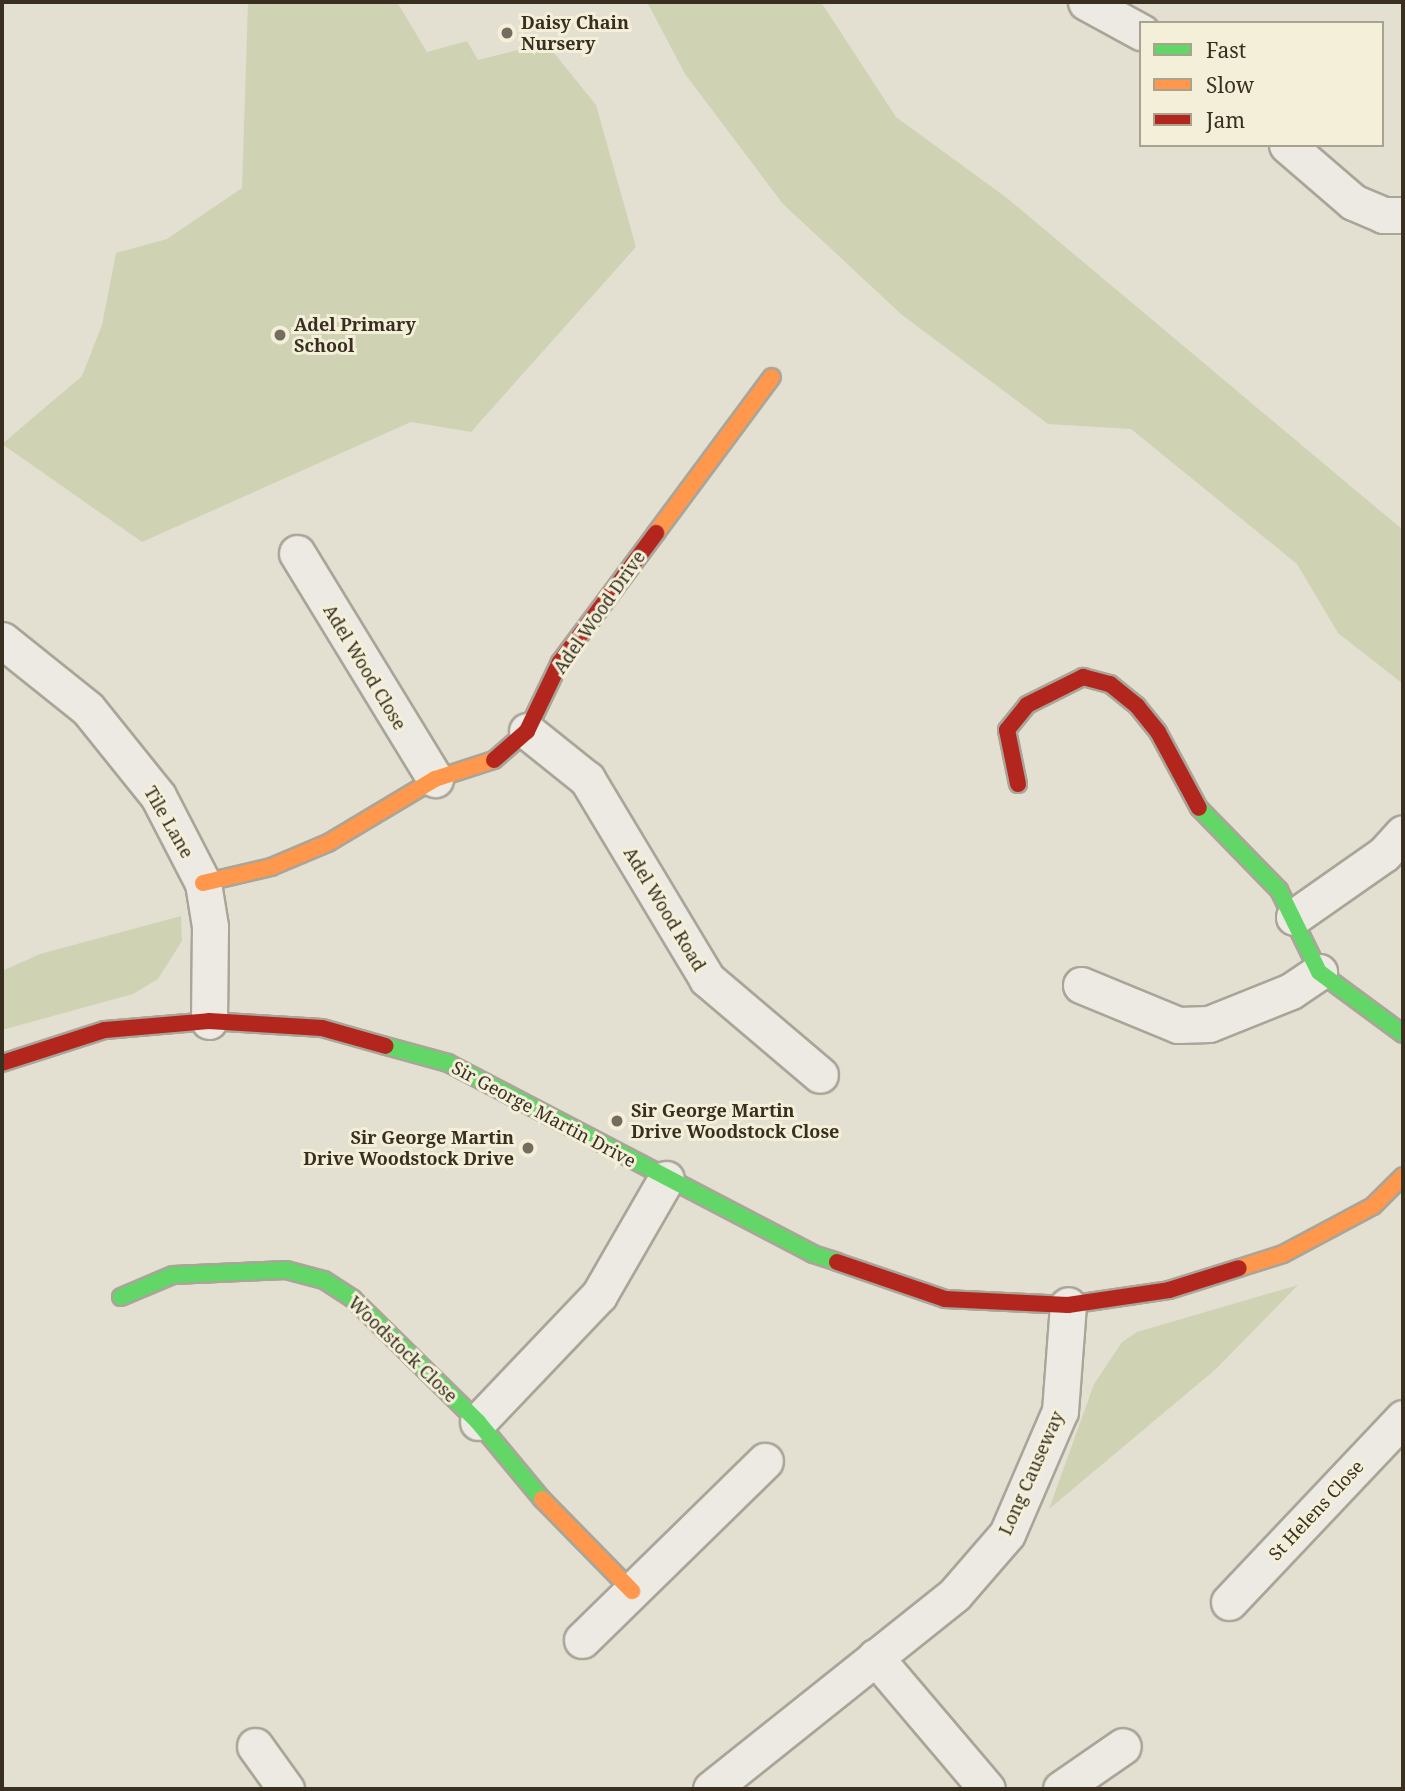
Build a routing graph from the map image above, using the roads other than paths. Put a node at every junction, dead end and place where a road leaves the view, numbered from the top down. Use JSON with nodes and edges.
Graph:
{"nodes":[{"id":1,"x":1086,"y":2,"type":"edge"},
{"id":2,"x":1139,"y":31,"type":"edge"},
{"id":3,"x":1289,"y":147,"type":"edge"},
{"id":4,"x":1403,"y":215,"type":"edge"},
{"id":5,"x":772,"y":377,"type":"dead end"},
{"id":6,"x":297,"y":553,"type":"dead end"},
{"id":7,"x":2,"y":640,"type":"edge"},
{"id":8,"x":527,"y":731,"type":"junction"},
{"id":9,"x":435,"y":779,"type":"junction"},
{"id":10,"x":1018,"y":784,"type":"dead end"},
{"id":11,"x":1401,"y":840,"type":"edge"},
{"id":12,"x":203,"y":883,"type":"junction"},
{"id":13,"x":1294,"y":917,"type":"junction"},
{"id":14,"x":1319,"y":972,"type":"junction"},
{"id":15,"x":1082,"y":985,"type":"dead end"},
{"id":16,"x":209,"y":1021,"type":"junction"},
{"id":17,"x":1403,"y":1034,"type":"edge"},
{"id":18,"x":2,"y":1063,"type":"edge"},
{"id":19,"x":820,"y":1075,"type":"dead end"},
{"id":20,"x":1403,"y":1176,"type":"edge"},
{"id":21,"x":666,"y":1179,"type":"junction"},
{"id":22,"x":121,"y":1297,"type":"dead end"},
{"id":23,"x":1068,"y":1305,"type":"junction"},
{"id":24,"x":1403,"y":1418,"type":"edge"},
{"id":25,"x":478,"y":1422,"type":"junction"},
{"id":26,"x":765,"y":1461,"type":"dead end"},
{"id":27,"x":632,"y":1591,"type":"junction"},
{"id":28,"x":1229,"y":1602,"type":"dead end"},
{"id":29,"x":582,"y":1640,"type":"dead end"},
{"id":30,"x":875,"y":1657,"type":"junction"},
{"id":31,"x":255,"y":1746,"type":"dead end"},
{"id":32,"x":1124,"y":1746,"type":"dead end"},
{"id":33,"x":286,"y":1789,"type":"edge"},
{"id":34,"x":711,"y":1789,"type":"edge"},
{"id":35,"x":987,"y":1789,"type":"edge"},
{"id":36,"x":1061,"y":1789,"type":"edge"}],
"edges":[{"from":1,"to":2,"type":"street"},
{"from":3,"to":4,"type":"street"},
{"from":5,"to":8,"type":"street","name":"Adel Wood Drive"},
{"from":6,"to":9,"type":"street","name":"Adel Wood Close"},
{"from":7,"to":12,"type":"street","name":"Tile Lane"},
{"from":8,"to":9,"type":"street","name":"Adel Wood Drive"},
{"from":8,"to":19,"type":"street","name":"Adel Wood Road"},
{"from":9,"to":12,"type":"street","name":"Adel Wood Drive"},
{"from":10,"to":13,"type":"street"},
{"from":11,"to":13,"type":"street"},
{"from":12,"to":16,"type":"street","name":"Tile Lane"},
{"from":13,"to":14,"type":"street"},
{"from":14,"to":15,"type":"street"},
{"from":14,"to":17,"type":"street"},
{"from":16,"to":18,"type":"street","name":"Sir George Martin Drive"},
{"from":16,"to":21,"type":"street","name":"Sir George Martin Drive"},
{"from":20,"to":23,"type":"street"},
{"from":21,"to":23,"type":"street","name":"Sir George Martin Drive"},
{"from":21,"to":25,"type":"street"},
{"from":22,"to":25,"type":"street","name":"Woodstock Close"},
{"from":23,"to":30,"type":"street","name":"Long Causeway"},
{"from":24,"to":28,"type":"street","name":"St Helens Close"},
{"from":25,"to":27,"type":"street","name":"Woodstock Close"},
{"from":26,"to":27,"type":"street"},
{"from":27,"to":29,"type":"street"},
{"from":30,"to":34,"type":"street","name":"Long Causeway"},
{"from":30,"to":35,"type":"street"},
{"from":31,"to":33,"type":"street"},
{"from":32,"to":36,"type":"street"}]}
